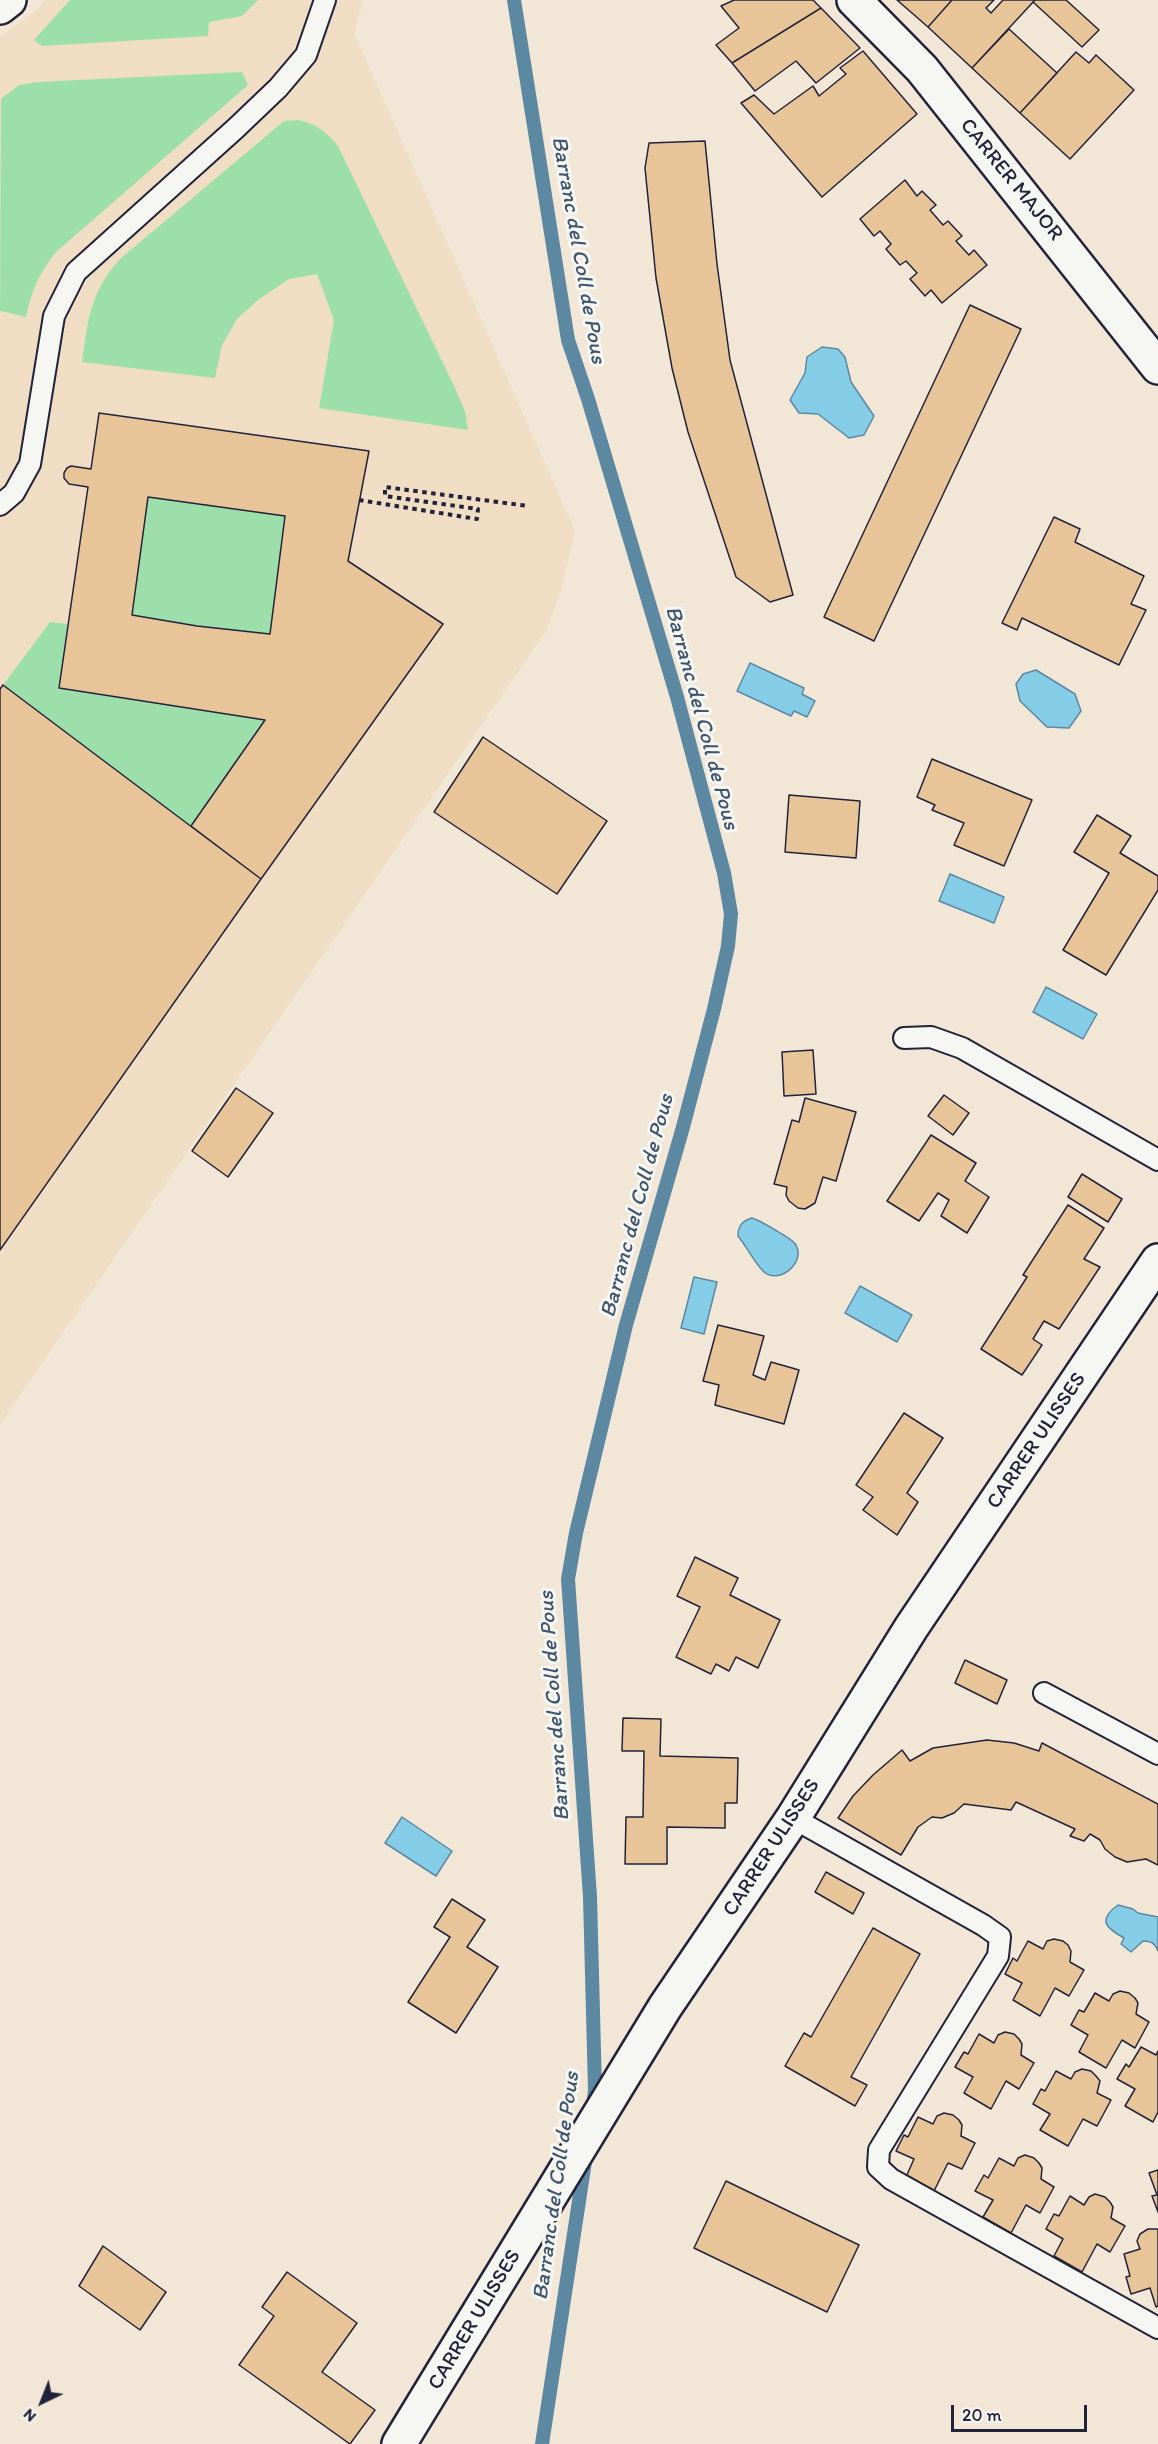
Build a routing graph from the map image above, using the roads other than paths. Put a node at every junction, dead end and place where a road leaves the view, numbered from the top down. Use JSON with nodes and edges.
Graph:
{"nodes":[{"id":1,"x":9,"y":0,"type":"edge"},
{"id":2,"x":325,"y":0,"type":"edge"},
{"id":3,"x":854,"y":0,"type":"edge"},
{"id":4,"x":0,"y":7,"type":"edge"},
{"id":5,"x":1158,"y":368,"type":"edge"},
{"id":6,"x":0,"y":506,"type":"edge"},
{"id":7,"x":904,"y":1038,"type":"dead end"},
{"id":8,"x":1158,"y":1160,"type":"edge"},
{"id":9,"x":1158,"y":1261,"type":"edge"},
{"id":10,"x":1044,"y":1693,"type":"dead end"},
{"id":11,"x":1158,"y":1754,"type":"edge"},
{"id":12,"x":793,"y":1818,"type":"junction"},
{"id":13,"x":1158,"y":2328,"type":"edge"},
{"id":14,"x":399,"y":2444,"type":"edge"}],
"edges":[{"from":1,"to":4,"type":"street"},
{"from":2,"to":6,"type":"lane"},
{"from":3,"to":5,"type":"street","name":"CARRER MAJOR"},
{"from":7,"to":8,"type":"lane"},
{"from":9,"to":12,"type":"street","name":"CARRER ULISSES"},
{"from":10,"to":11,"type":"lane"},
{"from":12,"to":13,"type":"lane"},
{"from":12,"to":14,"type":"street","name":"CARRER ULISSES"}]}
